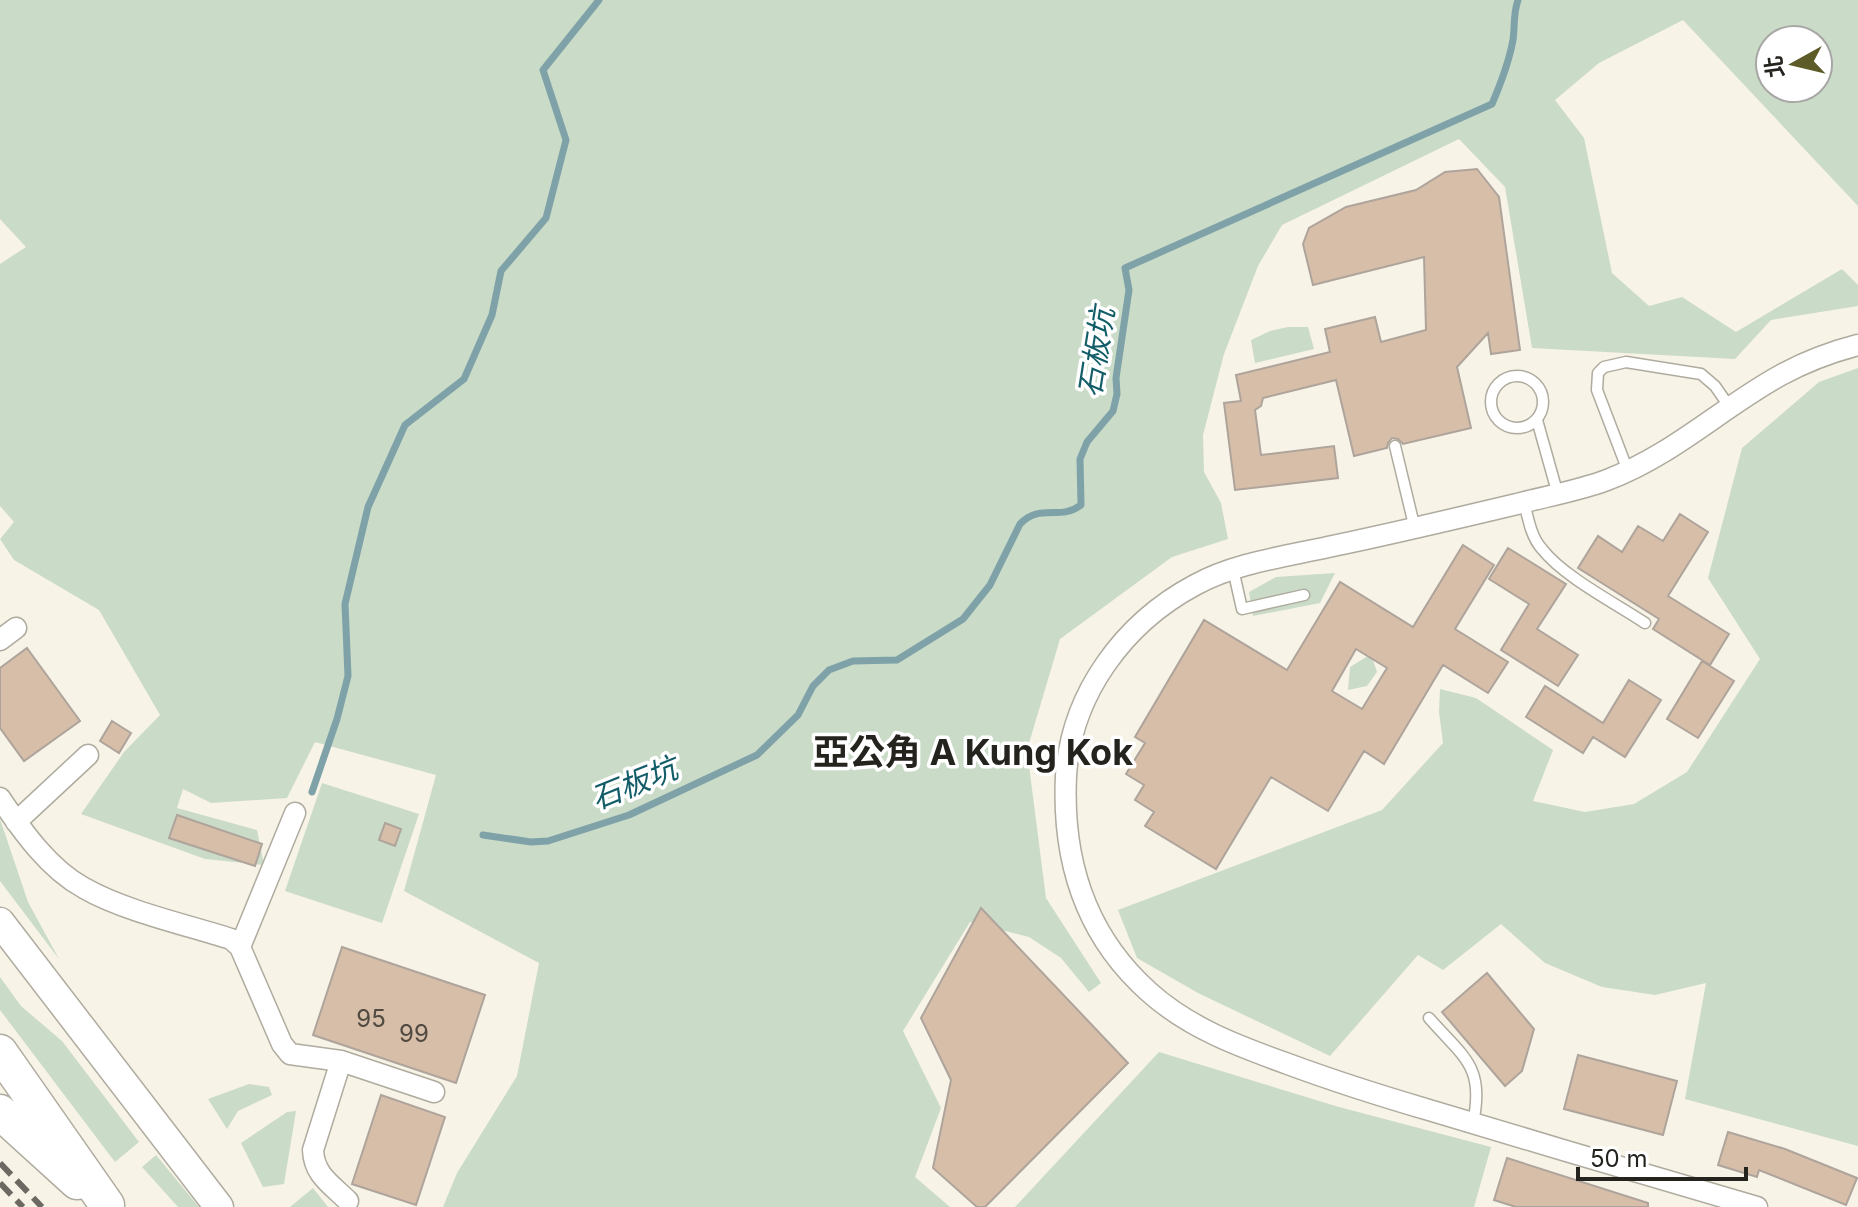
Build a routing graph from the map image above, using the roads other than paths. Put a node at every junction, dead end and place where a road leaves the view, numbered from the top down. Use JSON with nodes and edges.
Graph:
{"nodes":[{"id":1,"x":1858,"y":345,"type":"edge"},
{"id":2,"x":1731,"y":409,"type":"junction"},
{"id":3,"x":1537,"y":420,"type":"junction"},
{"id":4,"x":1395,"y":446,"type":"dead end"},
{"id":5,"x":1628,"y":471,"type":"junction"},
{"id":6,"x":1558,"y":495,"type":"junction"},
{"id":7,"x":1524,"y":502,"type":"junction"},
{"id":8,"x":1415,"y":529,"type":"junction"},
{"id":9,"x":1233,"y":569,"type":"junction"},
{"id":10,"x":1304,"y":595,"type":"dead end"},
{"id":11,"x":1645,"y":623,"type":"dead end"},
{"id":12,"x":88,"y":755,"type":"dead end"},
{"id":13,"x":0,"y":798,"type":"edge"},
{"id":14,"x":295,"y":813,"type":"dead end"},
{"id":15,"x":16,"y":822,"type":"junction"},
{"id":16,"x":0,"y":922,"type":"edge"},
{"id":17,"x":240,"y":947,"type":"junction"},
{"id":18,"x":1429,"y":1018,"type":"dead end"},
{"id":19,"x":0,"y":1052,"type":"edge"},
{"id":20,"x":341,"y":1061,"type":"junction"},
{"id":21,"x":434,"y":1092,"type":"dead end"},
{"id":22,"x":0,"y":1112,"type":"edge"},
{"id":23,"x":1473,"y":1123,"type":"junction"},
{"id":24,"x":348,"y":1201,"type":"dead end"},
{"id":25,"x":108,"y":1206,"type":"edge"},
{"id":26,"x":219,"y":1207,"type":"edge"},
{"id":27,"x":1757,"y":1207,"type":"edge"}],
"edges":[{"from":1,"to":2,"type":"street"},
{"from":2,"to":5,"type":"street"},
{"from":2,"to":5,"type":"lane"},
{"from":3,"to":3,"type":"lane"},
{"from":3,"to":6,"type":"lane"},
{"from":4,"to":8,"type":"lane"},
{"from":5,"to":6,"type":"street"},
{"from":6,"to":7,"type":"street"},
{"from":7,"to":8,"type":"street"},
{"from":7,"to":11,"type":"lane"},
{"from":8,"to":9,"type":"street"},
{"from":9,"to":10,"type":"lane"},
{"from":9,"to":23,"type":"street"},
{"from":12,"to":15,"type":"street"},
{"from":13,"to":15,"type":"street"},
{"from":14,"to":17,"type":"street"},
{"from":15,"to":17,"type":"street"},
{"from":16,"to":26,"type":"main road"},
{"from":17,"to":20,"type":"street"},
{"from":18,"to":23,"type":"lane"},
{"from":19,"to":25,"type":"highway"},
{"from":20,"to":21,"type":"street"},
{"from":20,"to":24,"type":"street"},
{"from":22,"to":25,"type":"highway"},
{"from":23,"to":27,"type":"street"}]}
